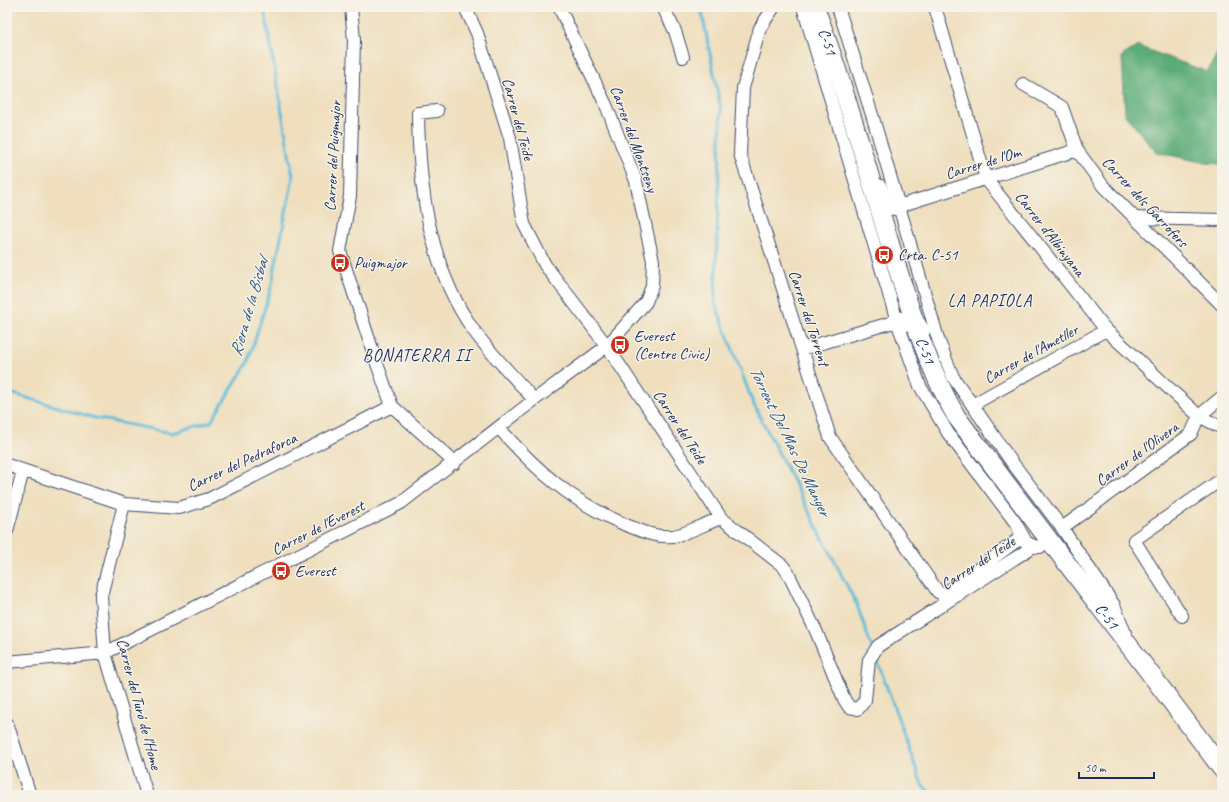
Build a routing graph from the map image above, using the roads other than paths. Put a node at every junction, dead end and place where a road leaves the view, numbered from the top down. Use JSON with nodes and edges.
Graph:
{"nodes":[{"id":1,"x":351,"y":7,"type":"edge"},
{"id":2,"x":464,"y":7,"type":"edge"},
{"id":3,"x":559,"y":7,"type":"edge"},
{"id":4,"x":663,"y":7,"type":"edge"},
{"id":5,"x":774,"y":7,"type":"edge"},
{"id":6,"x":803,"y":7,"type":"edge"},
{"id":7,"x":810,"y":7,"type":"edge"},
{"id":8,"x":815,"y":7,"type":"edge"},
{"id":9,"x":820,"y":7,"type":"edge"},
{"id":10,"x":825,"y":7,"type":"edge"},
{"id":11,"x":838,"y":7,"type":"edge"},
{"id":12,"x":935,"y":7,"type":"edge"},
{"id":13,"x":816,"y":29,"type":"junction"},
{"id":14,"x":682,"y":57,"type":"dead end"},
{"id":15,"x":1023,"y":84,"type":"dead end"},
{"id":16,"x":437,"y":111,"type":"dead end"},
{"id":17,"x":854,"y":122,"type":"junction"},
{"id":18,"x":1077,"y":150,"type":"junction"},
{"id":19,"x":986,"y":179,"type":"junction"},
{"id":20,"x":894,"y":206,"type":"junction"},
{"id":21,"x":1137,"y":218,"type":"junction"},
{"id":22,"x":1222,"y":220,"type":"edge"},
{"id":23,"x":1222,"y":305,"type":"edge"},
{"id":24,"x":906,"y":322,"type":"junction"},
{"id":25,"x":1106,"y":330,"type":"junction"},
{"id":26,"x":607,"y":346,"type":"junction"},
{"id":27,"x":802,"y":349,"type":"junction"},
{"id":28,"x":1222,"y":397,"type":"edge"},
{"id":29,"x":534,"y":400,"type":"junction"},
{"id":30,"x":965,"y":403,"type":"junction"},
{"id":31,"x":392,"y":406,"type":"junction"},
{"id":32,"x":1199,"y":416,"type":"junction"},
{"id":33,"x":986,"y":426,"type":"junction"},
{"id":34,"x":499,"y":428,"type":"junction"},
{"id":35,"x":1222,"y":428,"type":"edge"},
{"id":36,"x":987,"y":444,"type":"junction"},
{"id":37,"x":455,"y":463,"type":"junction"},
{"id":38,"x":7,"y":466,"type":"edge"},
{"id":39,"x":23,"y":471,"type":"junction"},
{"id":40,"x":1222,"y":479,"type":"edge"},
{"id":41,"x":1011,"y":483,"type":"junction"},
{"id":42,"x":124,"y":504,"type":"junction"},
{"id":43,"x":721,"y":518,"type":"junction"},
{"id":44,"x":1015,"y":522,"type":"junction"},
{"id":45,"x":1062,"y":528,"type":"junction"},
{"id":46,"x":7,"y":532,"type":"edge"},
{"id":47,"x":1023,"y":536,"type":"junction"},
{"id":48,"x":1037,"y":539,"type":"junction"},
{"id":49,"x":941,"y":594,"type":"junction"},
{"id":50,"x":959,"y":594,"type":"junction"},
{"id":51,"x":939,"y":607,"type":"junction"},
{"id":52,"x":1182,"y":616,"type":"dead end"},
{"id":53,"x":1130,"y":645,"type":"junction"},
{"id":54,"x":106,"y":653,"type":"junction"},
{"id":55,"x":7,"y":662,"type":"edge"},
{"id":56,"x":7,"y":723,"type":"edge"},
{"id":57,"x":1222,"y":769,"type":"edge"},
{"id":58,"x":30,"y":795,"type":"edge"},
{"id":59,"x":148,"y":795,"type":"edge"}],
"edges":[{"from":1,"to":31,"type":"street","name":"Carrer del Puigmajor"},
{"from":2,"to":26,"type":"street","name":"Carrer del Teide"},
{"from":3,"to":26,"type":"street","name":"Carrer del Montseny"},
{"from":4,"to":14,"type":"street"},
{"from":5,"to":27,"type":"street","name":"Carrer del Torrent"},
{"from":6,"to":13,"type":"street"},
{"from":7,"to":13,"type":"street"},
{"from":8,"to":13,"type":"main road","name":"C-51"},
{"from":9,"to":13,"type":"main road"},
{"from":10,"to":20,"type":"main road","name":"C-51"},
{"from":11,"to":20,"type":"street"},
{"from":12,"to":19,"type":"street","name":"Carrer d'Albinyana"},
{"from":13,"to":17,"type":"main road","name":"C-51"},
{"from":13,"to":24,"type":"street"},
{"from":15,"to":18,"type":"street","name":"Carrer dels Garrofers"},
{"from":16,"to":29,"type":"street"},
{"from":17,"to":20,"type":"main road"},
{"from":17,"to":24,"type":"main road","name":"C-51"},
{"from":18,"to":19,"type":"street","name":"Carrer de l'Om"},
{"from":18,"to":21,"type":"street","name":"Carrer dels Garrofers"},
{"from":19,"to":20,"type":"street","name":"Carrer de l'Om"},
{"from":19,"to":25,"type":"street","name":"Carrer d'Albinyana"},
{"from":20,"to":30,"type":"main road","name":"C-51"},
{"from":21,"to":22,"type":"street"},
{"from":21,"to":23,"type":"street","name":"Carrer dels Garrofers"},
{"from":24,"to":27,"type":"street"},
{"from":24,"to":30,"type":"main road"},
{"from":24,"to":41,"type":"main road","name":"C-51"},
{"from":24,"to":44,"type":"street"},
{"from":25,"to":30,"type":"street","name":"Carrer de l'Ametller"},
{"from":25,"to":32,"type":"street","name":"Carrer d'Albinyana"},
{"from":26,"to":29,"type":"street","name":"Carrer de l'Everest"},
{"from":26,"to":43,"type":"street","name":"Carrer del Teide"},
{"from":27,"to":49,"type":"street","name":"Carrer del Torrent"},
{"from":28,"to":32,"type":"street","name":"Carrer de l'Olivera"},
{"from":29,"to":34,"type":"street","name":"Carrer de l'Everest"},
{"from":30,"to":33,"type":"street"},
{"from":30,"to":36,"type":"main road","name":"C-51"},
{"from":31,"to":37,"type":"street","name":"Carrer del Puigmajor"},
{"from":31,"to":42,"type":"street","name":"Carrer del Pedraforca"},
{"from":32,"to":35,"type":"street","name":"Carrer d'Albinyana"},
{"from":32,"to":45,"type":"street","name":"Carrer de l'Olivera"},
{"from":33,"to":36,"type":"street"},
{"from":33,"to":45,"type":"street"},
{"from":34,"to":37,"type":"street","name":"Carrer de l'Everest"},
{"from":34,"to":43,"type":"street"},
{"from":36,"to":41,"type":"main road","name":"C-51"},
{"from":37,"to":54,"type":"street","name":"Carrer de l'Everest"},
{"from":38,"to":39,"type":"street","name":"Carrer del Pedraforca"},
{"from":39,"to":42,"type":"street","name":"Carrer del Pedraforca"},
{"from":39,"to":46,"type":"street"},
{"from":40,"to":52,"type":"street"},
{"from":41,"to":44,"type":"street"},
{"from":41,"to":48,"type":"main road","name":"C-51"},
{"from":41,"to":53,"type":"main road","name":"C-51"},
{"from":42,"to":54,"type":"street","name":"Carrer del Turó de l'Home"},
{"from":43,"to":51,"type":"street","name":"Carrer del Teide"},
{"from":44,"to":47,"type":"street"},
{"from":45,"to":53,"type":"street"},
{"from":47,"to":48,"type":"street"},
{"from":47,"to":49,"type":"street","name":"Carrer del Teide"},
{"from":48,"to":50,"type":"street","name":"Carrer del Teide"},
{"from":48,"to":53,"type":"main road","name":"C-51"},
{"from":49,"to":50,"type":"street"},
{"from":49,"to":51,"type":"street","name":"Carrer del Teide"},
{"from":50,"to":51,"type":"street","name":"Carrer del Teide"},
{"from":53,"to":57,"type":"main road","name":"C-51"},
{"from":54,"to":55,"type":"street","name":"Carrer de l'Everest"},
{"from":54,"to":59,"type":"street","name":"Carrer del Turó de l'Home"},
{"from":56,"to":58,"type":"street"}]}
